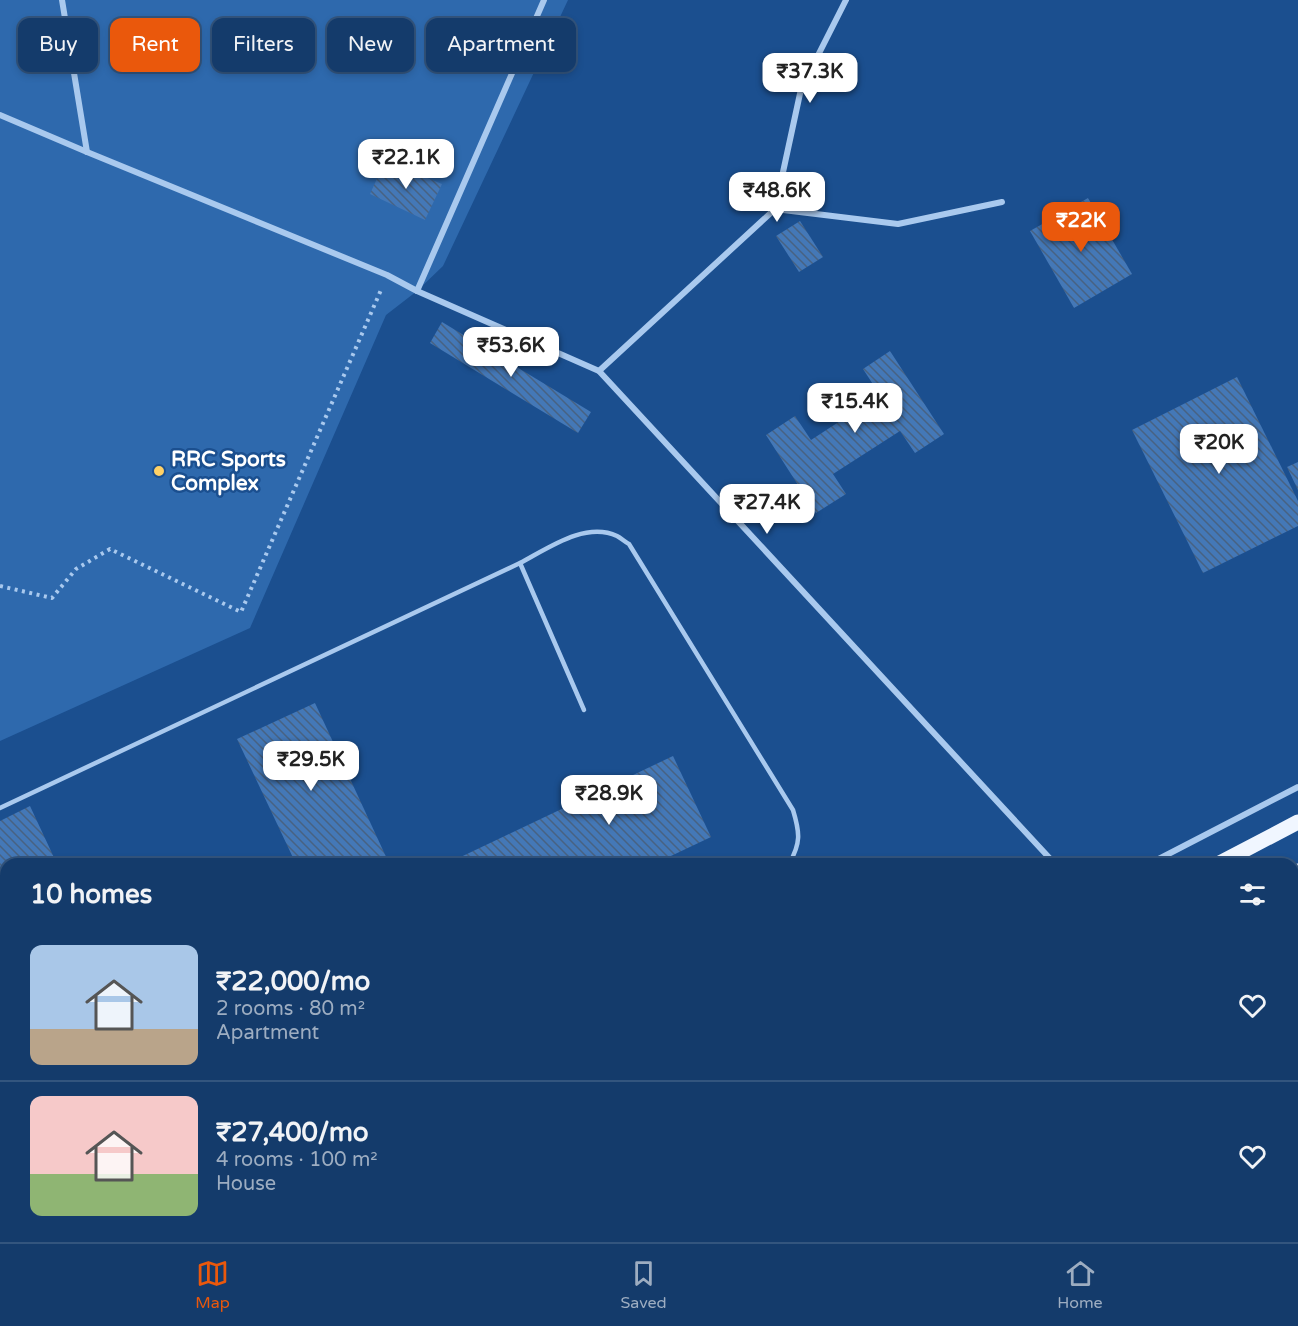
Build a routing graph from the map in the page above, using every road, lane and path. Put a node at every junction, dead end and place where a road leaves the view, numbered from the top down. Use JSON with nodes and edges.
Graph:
{"nodes":[{"id":1,"x":62,"y":0,"type":"edge"},
{"id":2,"x":544,"y":0,"type":"edge"},
{"id":3,"x":846,"y":0,"type":"edge"},
{"id":4,"x":0,"y":115,"type":"edge"},
{"id":5,"x":87,"y":152,"type":"junction"},
{"id":6,"x":1002,"y":202,"type":"dead end"},
{"id":7,"x":775,"y":208,"type":"junction"},
{"id":8,"x":417,"y":291,"type":"junction"},
{"id":9,"x":376,"y":300,"type":"dead end"},
{"id":10,"x":599,"y":372,"type":"junction"},
{"id":11,"x":520,"y":563,"type":"junction"},
{"id":12,"x":0,"y":586,"type":"edge"},
{"id":13,"x":584,"y":710,"type":"dead end"},
{"id":14,"x":1298,"y":787,"type":"edge"},
{"id":15,"x":0,"y":808,"type":"edge"},
{"id":16,"x":1298,"y":822,"type":"edge"},
{"id":17,"x":792,"y":858,"type":"edge"},
{"id":18,"x":1049,"y":858,"type":"edge"},
{"id":19,"x":1161,"y":858,"type":"edge"},
{"id":20,"x":1229,"y":858,"type":"edge"}],
"edges":[{"from":1,"to":5,"type":"street"},
{"from":2,"to":8,"type":"street"},
{"from":3,"to":7,"type":"street"},
{"from":4,"to":5,"type":"street"},
{"from":5,"to":8,"type":"street"},
{"from":6,"to":7,"type":"street"},
{"from":7,"to":10,"type":"street"},
{"from":8,"to":10,"type":"street"},
{"from":9,"to":12,"type":"path"},
{"from":10,"to":18,"type":"street"},
{"from":11,"to":13,"type":"lane"},
{"from":11,"to":15,"type":"lane"},
{"from":11,"to":17,"type":"lane"},
{"from":14,"to":19,"type":"street"},
{"from":16,"to":20,"type":"main road"}]}
